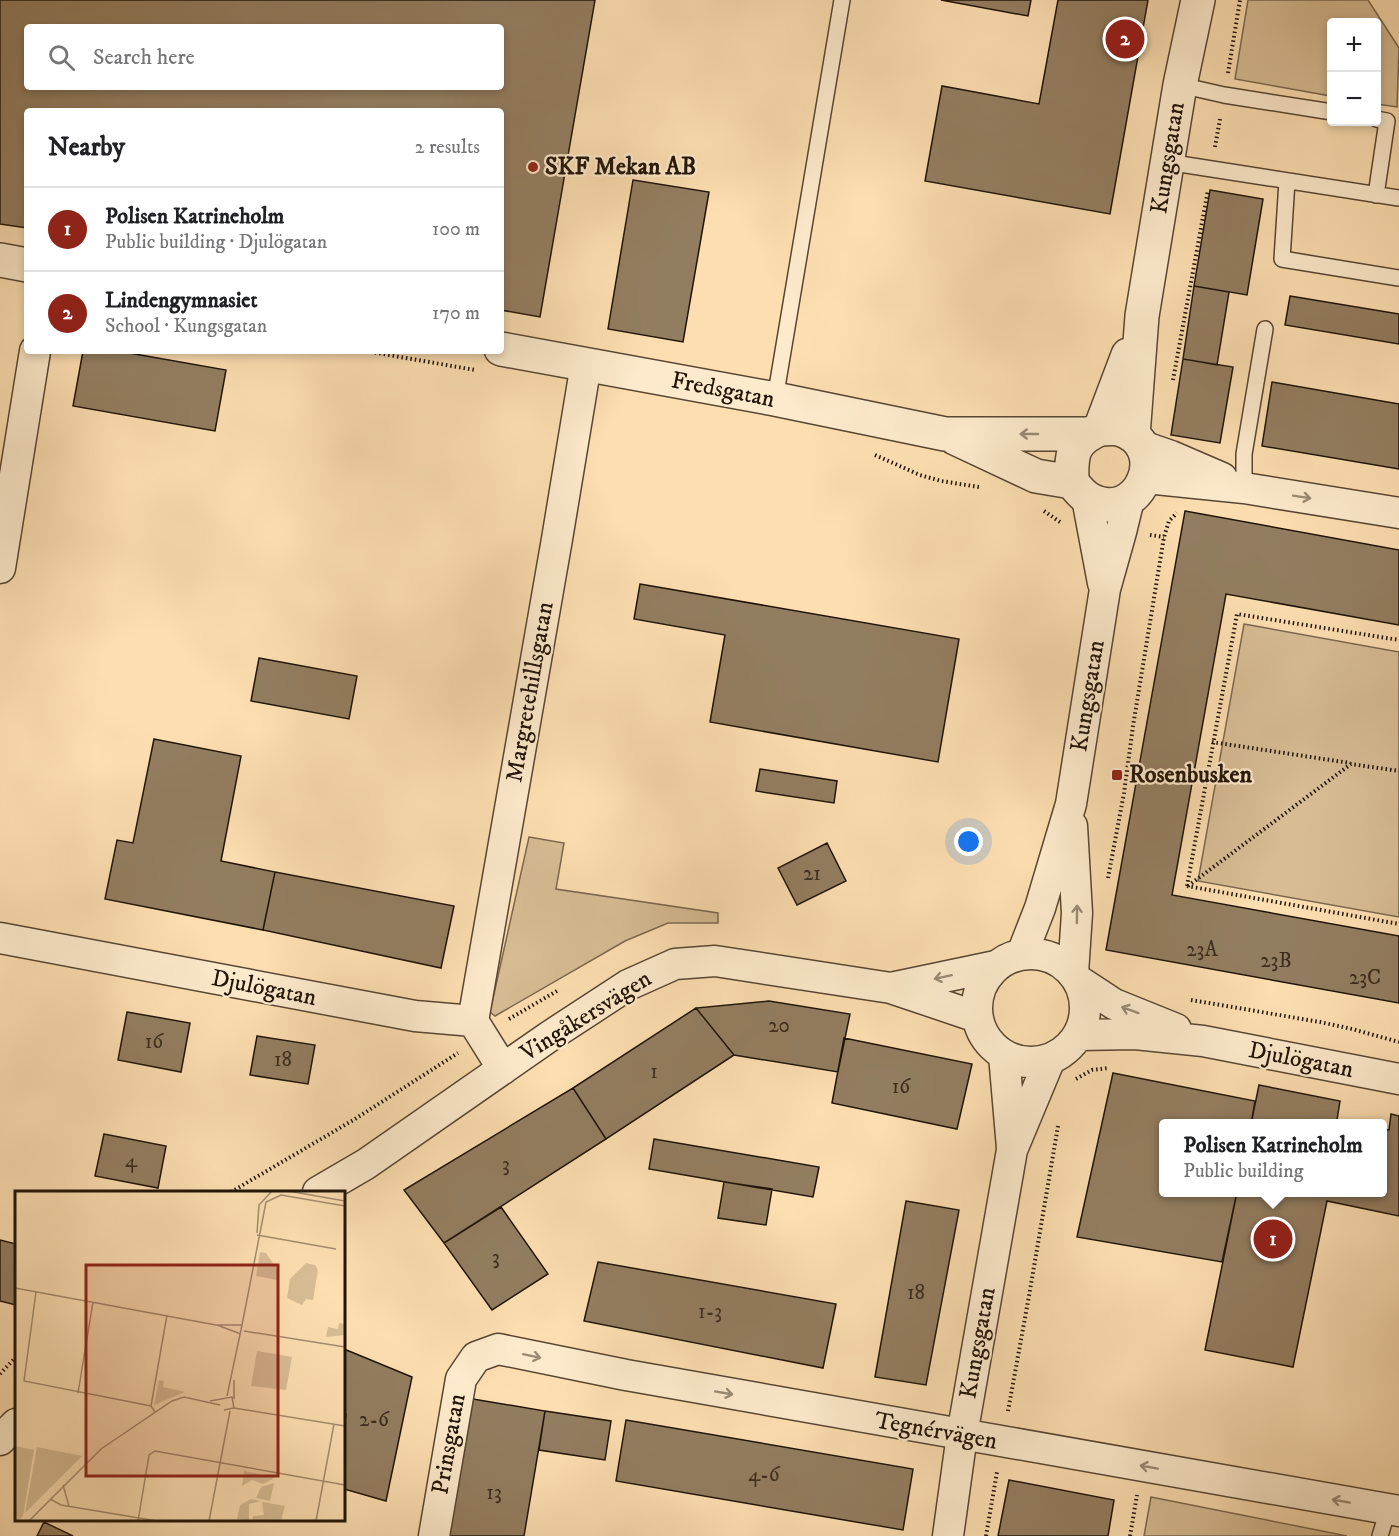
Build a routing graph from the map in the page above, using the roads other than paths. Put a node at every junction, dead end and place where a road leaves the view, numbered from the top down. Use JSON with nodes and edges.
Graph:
{"nodes":[{"id":1,"x":842,"y":0,"type":"edge"},
{"id":2,"x":1198,"y":0,"type":"edge"},
{"id":3,"x":1180,"y":86,"type":"junction"},
{"id":4,"x":1327,"y":111,"type":"edge"},
{"id":5,"x":1381,"y":120,"type":"edge"},
{"id":6,"x":1167,"y":162,"type":"junction"},
{"id":7,"x":1287,"y":181,"type":"junction"},
{"id":8,"x":1376,"y":195,"type":"junction"},
{"id":9,"x":1399,"y":198,"type":"edge"},
{"id":10,"x":0,"y":260,"type":"edge"},
{"id":11,"x":24,"y":264,"type":"edge"},
{"id":12,"x":1399,"y":278,"type":"edge"},
{"id":13,"x":1142,"y":316,"type":"junction"},
{"id":14,"x":1265,"y":329,"type":"dead end"},
{"id":15,"x":504,"y":349,"type":"edge"},
{"id":16,"x":35,"y":354,"type":"edge"},
{"id":17,"x":586,"y":363,"type":"junction"},
{"id":18,"x":775,"y":399,"type":"junction"},
{"id":19,"x":1094,"y":431,"type":"junction"},
{"id":20,"x":945,"y":434,"type":"junction"},
{"id":21,"x":1137,"y":441,"type":"junction"},
{"id":22,"x":1244,"y":488,"type":"junction"},
{"id":23,"x":1137,"y":489,"type":"junction"},
{"id":24,"x":1079,"y":490,"type":"junction"},
{"id":25,"x":1399,"y":513,"type":"edge"},
{"id":26,"x":0,"y":568,"type":"edge"},
{"id":27,"x":1104,"y":589,"type":"junction"},
{"id":28,"x":1071,"y":804,"type":"junction"},
{"id":29,"x":0,"y":938,"type":"edge"},
{"id":30,"x":1009,"y":960,"type":"junction"},
{"id":31,"x":1076,"y":977,"type":"junction"},
{"id":32,"x":891,"y":988,"type":"junction"},
{"id":33,"x":977,"y":1017,"type":"junction"},
{"id":34,"x":473,"y":1021,"type":"junction"},
{"id":35,"x":1078,"y":1035,"type":"junction"},
{"id":36,"x":1203,"y":1041,"type":"junction"},
{"id":37,"x":1004,"y":1055,"type":"junction"},
{"id":38,"x":1050,"y":1059,"type":"junction"},
{"id":39,"x":503,"y":1069,"type":"junction"},
{"id":40,"x":1399,"y":1079,"type":"edge"},
{"id":41,"x":1012,"y":1150,"type":"junction"},
{"id":42,"x":320,"y":1191,"type":"edge"},
{"id":43,"x":476,"y":1357,"type":"joint"},
{"id":44,"x":15,"y":1425,"type":"edge"},
{"id":45,"x":962,"y":1435,"type":"junction"},
{"id":46,"x":0,"y":1440,"type":"edge"},
{"id":47,"x":1389,"y":1519,"type":"edge"},
{"id":48,"x":434,"y":1536,"type":"edge"},
{"id":49,"x":948,"y":1536,"type":"edge"}],
"edges":[{"from":1,"to":18,"type":"lane"},
{"from":2,"to":3,"type":"street","name":"Kungsgatan"},
{"from":3,"to":4,"type":"lane"},
{"from":3,"to":6,"type":"street","name":"Kungsgatan"},
{"from":5,"to":8,"type":"lane"},
{"from":6,"to":7,"type":"lane"},
{"from":6,"to":13,"type":"street","name":"Kungsgatan"},
{"from":7,"to":8,"type":"lane"},
{"from":7,"to":12,"type":"lane"},
{"from":8,"to":9,"type":"lane"},
{"from":10,"to":11,"type":"street"},
{"from":13,"to":19,"type":"street","name":"Kungsgatan"},
{"from":13,"to":21,"type":"street","name":"Kungsgatan"},
{"from":14,"to":22,"type":"lane"},
{"from":15,"to":17,"type":"street","name":"Fredsgatan"},
{"from":16,"to":26,"type":"street"},
{"from":17,"to":18,"type":"street","name":"Fredsgatan"},
{"from":17,"to":34,"type":"street","name":"Margretehillsgatan"},
{"from":18,"to":20,"type":"street","name":"Fredsgatan"},
{"from":19,"to":20,"type":"street","name":"Fredsgatan","one_way":true},
{"from":19,"to":21,"type":"street"},
{"from":19,"to":24,"type":"street"},
{"from":20,"to":24,"type":"street","name":"Fredsgatan"},
{"from":21,"to":22,"type":"street"},
{"from":21,"to":23,"type":"street"},
{"from":22,"to":23,"type":"street"},
{"from":22,"to":25,"type":"street","one_way":true},
{"from":23,"to":24,"type":"street"},
{"from":23,"to":27,"type":"street","name":"Kungsgatan"},
{"from":24,"to":27,"type":"street","name":"Kungsgatan"},
{"from":27,"to":28,"type":"street","name":"Kungsgatan"},
{"from":28,"to":30,"type":"street","name":"Kungsgatan"},
{"from":31,"to":28,"type":"street","name":"Kungsgatan","one_way":true},
{"from":29,"to":34,"type":"street","name":"Djulögatan"},
{"from":30,"to":31,"type":"street"},
{"from":30,"to":32,"type":"street","name":"Vingåkersvägen","one_way":true},
{"from":30,"to":33,"type":"street"},
{"from":31,"to":35,"type":"street"},
{"from":36,"to":31,"type":"street","name":"Djulögatan","one_way":true},
{"from":32,"to":33,"type":"street","name":"Vingåkersvägen"},
{"from":32,"to":39,"type":"street","name":"Vingåkersvägen"},
{"from":33,"to":37,"type":"street"},
{"from":34,"to":39,"type":"street"},
{"from":35,"to":36,"type":"street","name":"Djulögatan"},
{"from":35,"to":38,"type":"street"},
{"from":36,"to":40,"type":"street","name":"Djulögatan"},
{"from":37,"to":38,"type":"street"},
{"from":37,"to":41,"type":"street","name":"Kungsgatan"},
{"from":38,"to":41,"type":"street","name":"Kungsgatan"},
{"from":39,"to":42,"type":"street","name":"Vingåkersvägen"},
{"from":41,"to":45,"type":"street","name":"Kungsgatan"},
{"from":43,"to":45,"type":"street","name":"Tegnérvägen","one_way":true},
{"from":43,"to":48,"type":"street","name":"Prinsgatan"},
{"from":44,"to":46,"type":"street"},
{"from":47,"to":45,"type":"street","name":"Tegnérvägen","one_way":true},
{"from":45,"to":49,"type":"street","name":"Kungsgatan"}]}
